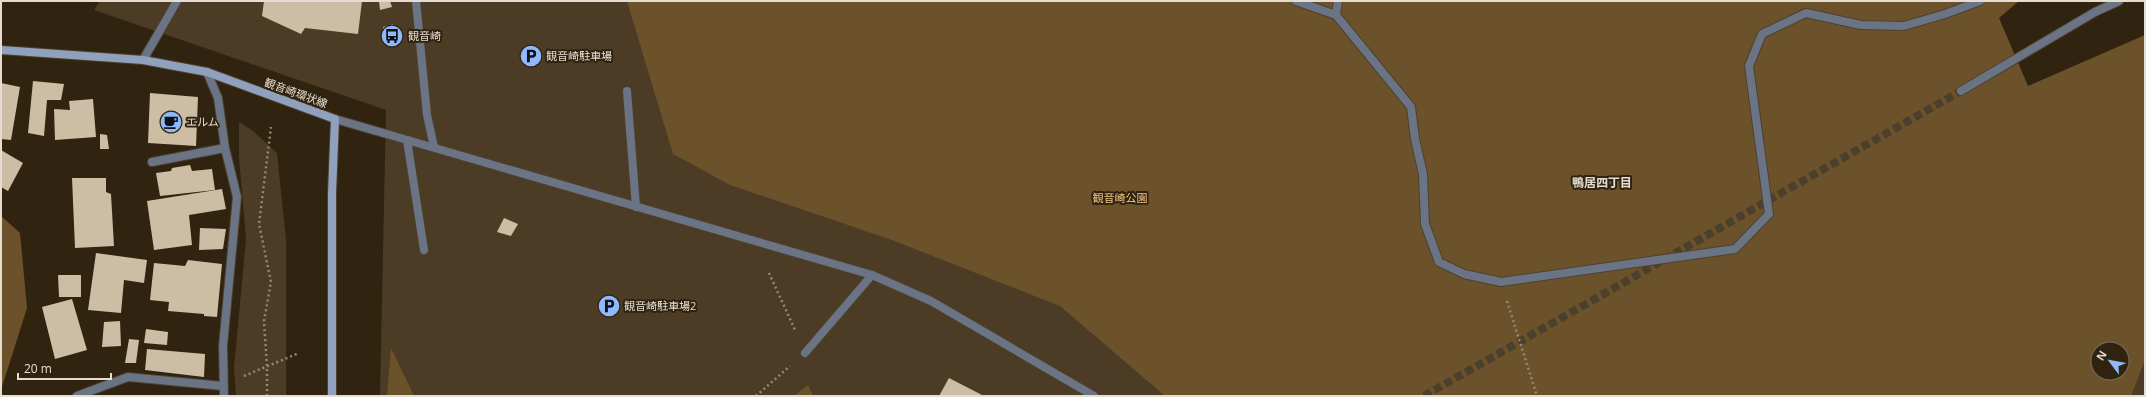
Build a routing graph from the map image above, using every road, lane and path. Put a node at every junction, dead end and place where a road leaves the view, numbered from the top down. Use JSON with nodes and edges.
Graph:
{"nodes":[{"id":1,"x":177,"y":1,"type":"edge"},
{"id":2,"x":416,"y":1,"type":"edge"},
{"id":3,"x":1296,"y":1,"type":"edge"},
{"id":4,"x":1338,"y":1,"type":"edge"},
{"id":5,"x":1980,"y":1,"type":"edge"},
{"id":6,"x":2119,"y":1,"type":"edge"},
{"id":7,"x":1336,"y":15,"type":"junction"},
{"id":8,"x":1,"y":50,"type":"edge"},
{"id":9,"x":143,"y":60,"type":"junction"},
{"id":10,"x":207,"y":72,"type":"junction"},
{"id":11,"x":627,"y":91,"type":"dead end"},
{"id":12,"x":1962,"y":91,"type":"tunnel mouth"},
{"id":13,"x":335,"y":119,"type":"junction"},
{"id":14,"x":271,"y":127,"type":"dead end"},
{"id":15,"x":407,"y":140,"type":"junction"},
{"id":16,"x":434,"y":147,"type":"junction"},
{"id":17,"x":225,"y":148,"type":"junction"},
{"id":18,"x":152,"y":162,"type":"dead end"},
{"id":19,"x":636,"y":207,"type":"junction"},
{"id":20,"x":424,"y":250,"type":"dead end"},
{"id":21,"x":769,"y":273,"type":"dead end"},
{"id":22,"x":872,"y":275,"type":"junction"},
{"id":23,"x":1501,"y":282,"type":"junction"},
{"id":24,"x":299,"y":353,"type":"dead end"},
{"id":25,"x":805,"y":353,"type":"junction"},
{"id":26,"x":267,"y":367,"type":"junction"},
{"id":27,"x":223,"y":386,"type":"junction"},
{"id":28,"x":77,"y":396,"type":"edge"},
{"id":29,"x":224,"y":396,"type":"edge"},
{"id":30,"x":267,"y":396,"type":"edge"},
{"id":31,"x":332,"y":396,"type":"edge"},
{"id":32,"x":756,"y":396,"type":"edge"},
{"id":33,"x":1094,"y":396,"type":"edge"},
{"id":34,"x":1537,"y":396,"type":"edge"}],
"edges":[{"from":1,"to":9,"type":"street"},
{"from":2,"to":16,"type":"street"},
{"from":3,"to":7,"type":"street"},
{"from":4,"to":7,"type":"street"},
{"from":5,"to":23,"type":"street"},
{"from":6,"to":12,"type":"street"},
{"from":7,"to":23,"type":"street"},
{"from":8,"to":9,"type":"main road","name":"観音崎環状線"},
{"from":9,"to":10,"type":"main road","name":"観音崎環状線"},
{"from":10,"to":13,"type":"main road","name":"観音崎環状線"},
{"from":10,"to":17,"type":"street"},
{"from":11,"to":19,"type":"street"},
{"from":13,"to":15,"type":"street"},
{"from":13,"to":31,"type":"main road","name":"観音崎環状線"},
{"from":14,"to":26,"type":"path"},
{"from":15,"to":16,"type":"street"},
{"from":15,"to":20,"type":"street"},
{"from":16,"to":19,"type":"street"},
{"from":17,"to":18,"type":"street"},
{"from":17,"to":27,"type":"street"},
{"from":19,"to":22,"type":"street"},
{"from":21,"to":25,"type":"path"},
{"from":22,"to":25,"type":"street"},
{"from":22,"to":33,"type":"street"},
{"from":23,"to":34,"type":"path"},
{"from":24,"to":26,"type":"path"},
{"from":25,"to":32,"type":"path"},
{"from":26,"to":27,"type":"path"},
{"from":26,"to":30,"type":"path"},
{"from":27,"to":28,"type":"street"},
{"from":27,"to":29,"type":"street"}]}
